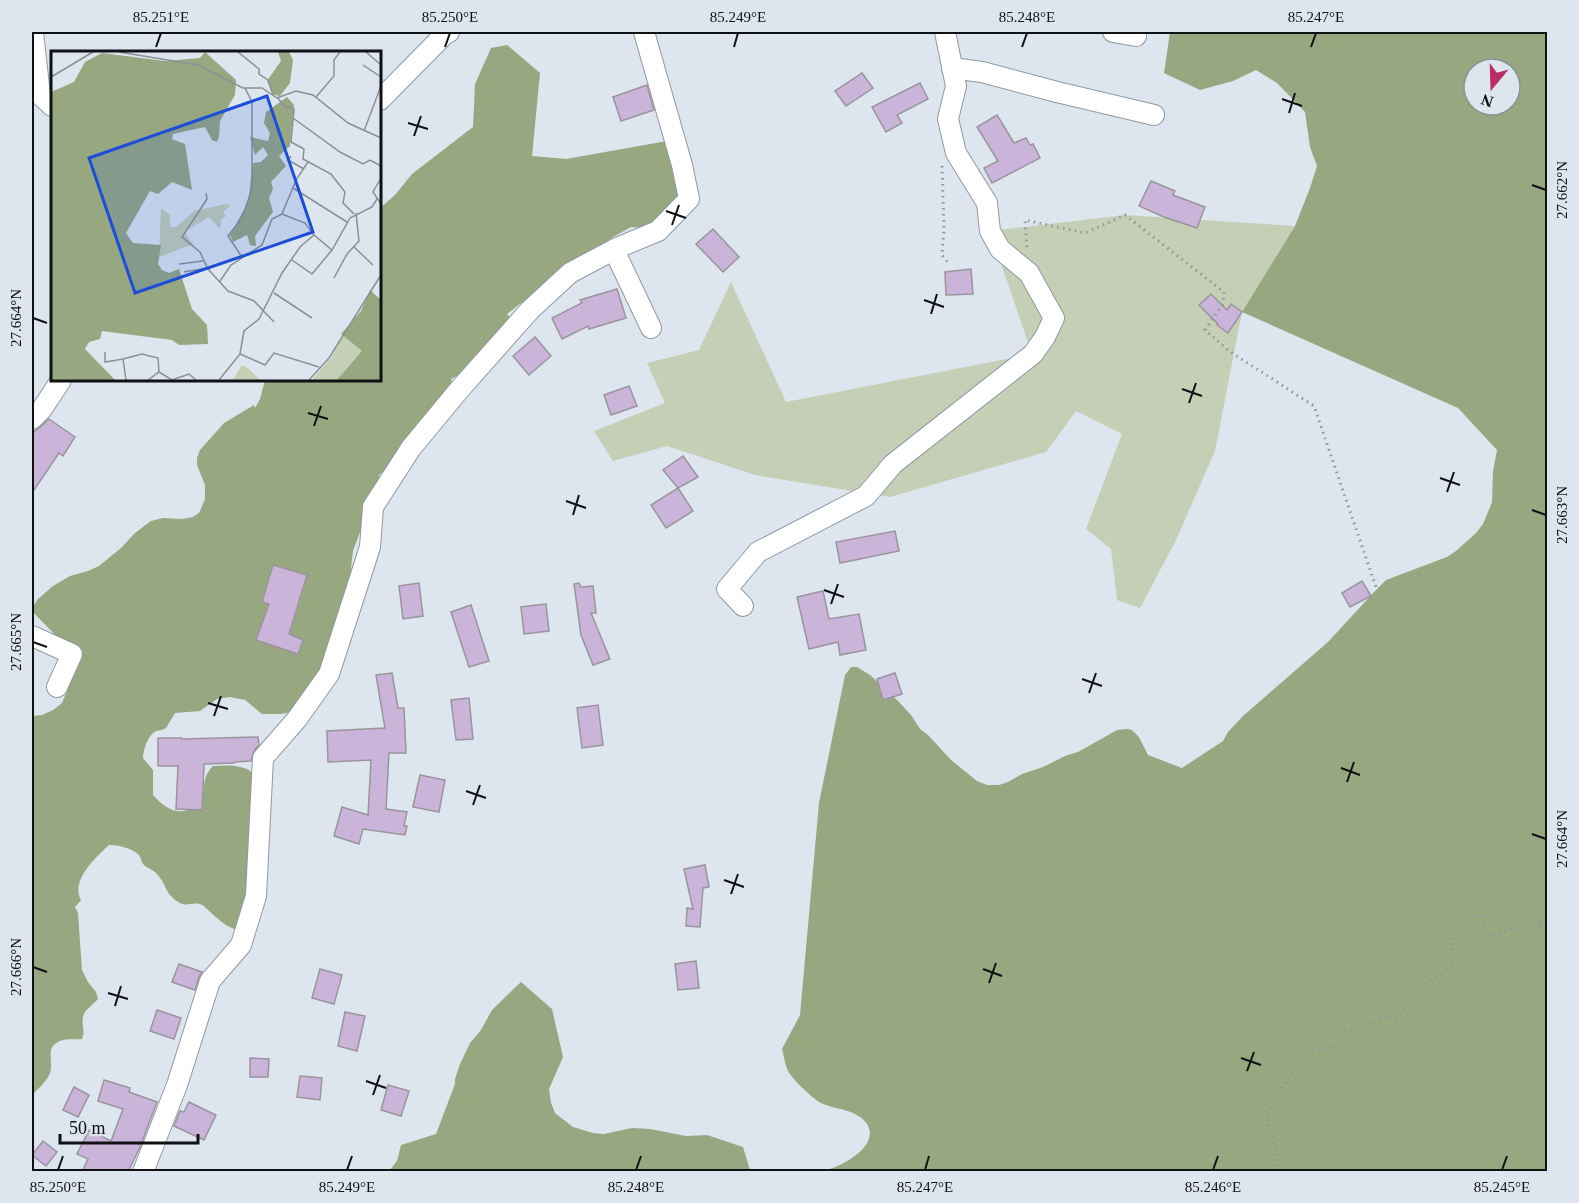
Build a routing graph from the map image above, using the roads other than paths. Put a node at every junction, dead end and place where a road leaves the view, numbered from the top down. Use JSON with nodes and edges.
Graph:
{"nodes":[{"id":1,"x":33,"y":32,"type":"edge"},
{"id":2,"x":449,"y":32,"type":"edge"},
{"id":3,"x":644,"y":32,"type":"edge"},
{"id":4,"x":945,"y":32,"type":"edge"},
{"id":5,"x":1113,"y":32,"type":"edge"},
{"id":6,"x":1136,"y":36,"type":"dead end"},
{"id":7,"x":952,"y":68,"type":"junction"},
{"id":8,"x":381,"y":99,"type":"edge"},
{"id":9,"x":51,"y":105,"type":"edge"},
{"id":10,"x":1154,"y":115,"type":"dead end"},
{"id":11,"x":615,"y":250,"type":"junction"},
{"id":12,"x":651,"y":328,"type":"dead end"},
{"id":13,"x":60,"y":381,"type":"edge"},
{"id":14,"x":35,"y":408,"type":"edge"},
{"id":15,"x":743,"y":606,"type":"dead end"},
{"id":16,"x":32,"y":636,"type":"edge"},
{"id":17,"x":57,"y":687,"type":"dead end"},
{"id":18,"x":143,"y":1172,"type":"edge"}],
"edges":[{"from":1,"to":9,"type":"street"},
{"from":2,"to":8,"type":"street"},
{"from":3,"to":11,"type":"street"},
{"from":4,"to":7,"type":"street"},
{"from":5,"to":6,"type":"street"},
{"from":7,"to":10,"type":"street"},
{"from":7,"to":15,"type":"street"},
{"from":11,"to":12,"type":"street"},
{"from":11,"to":18,"type":"street"},
{"from":13,"to":14,"type":"street"},
{"from":16,"to":17,"type":"street"}]}
